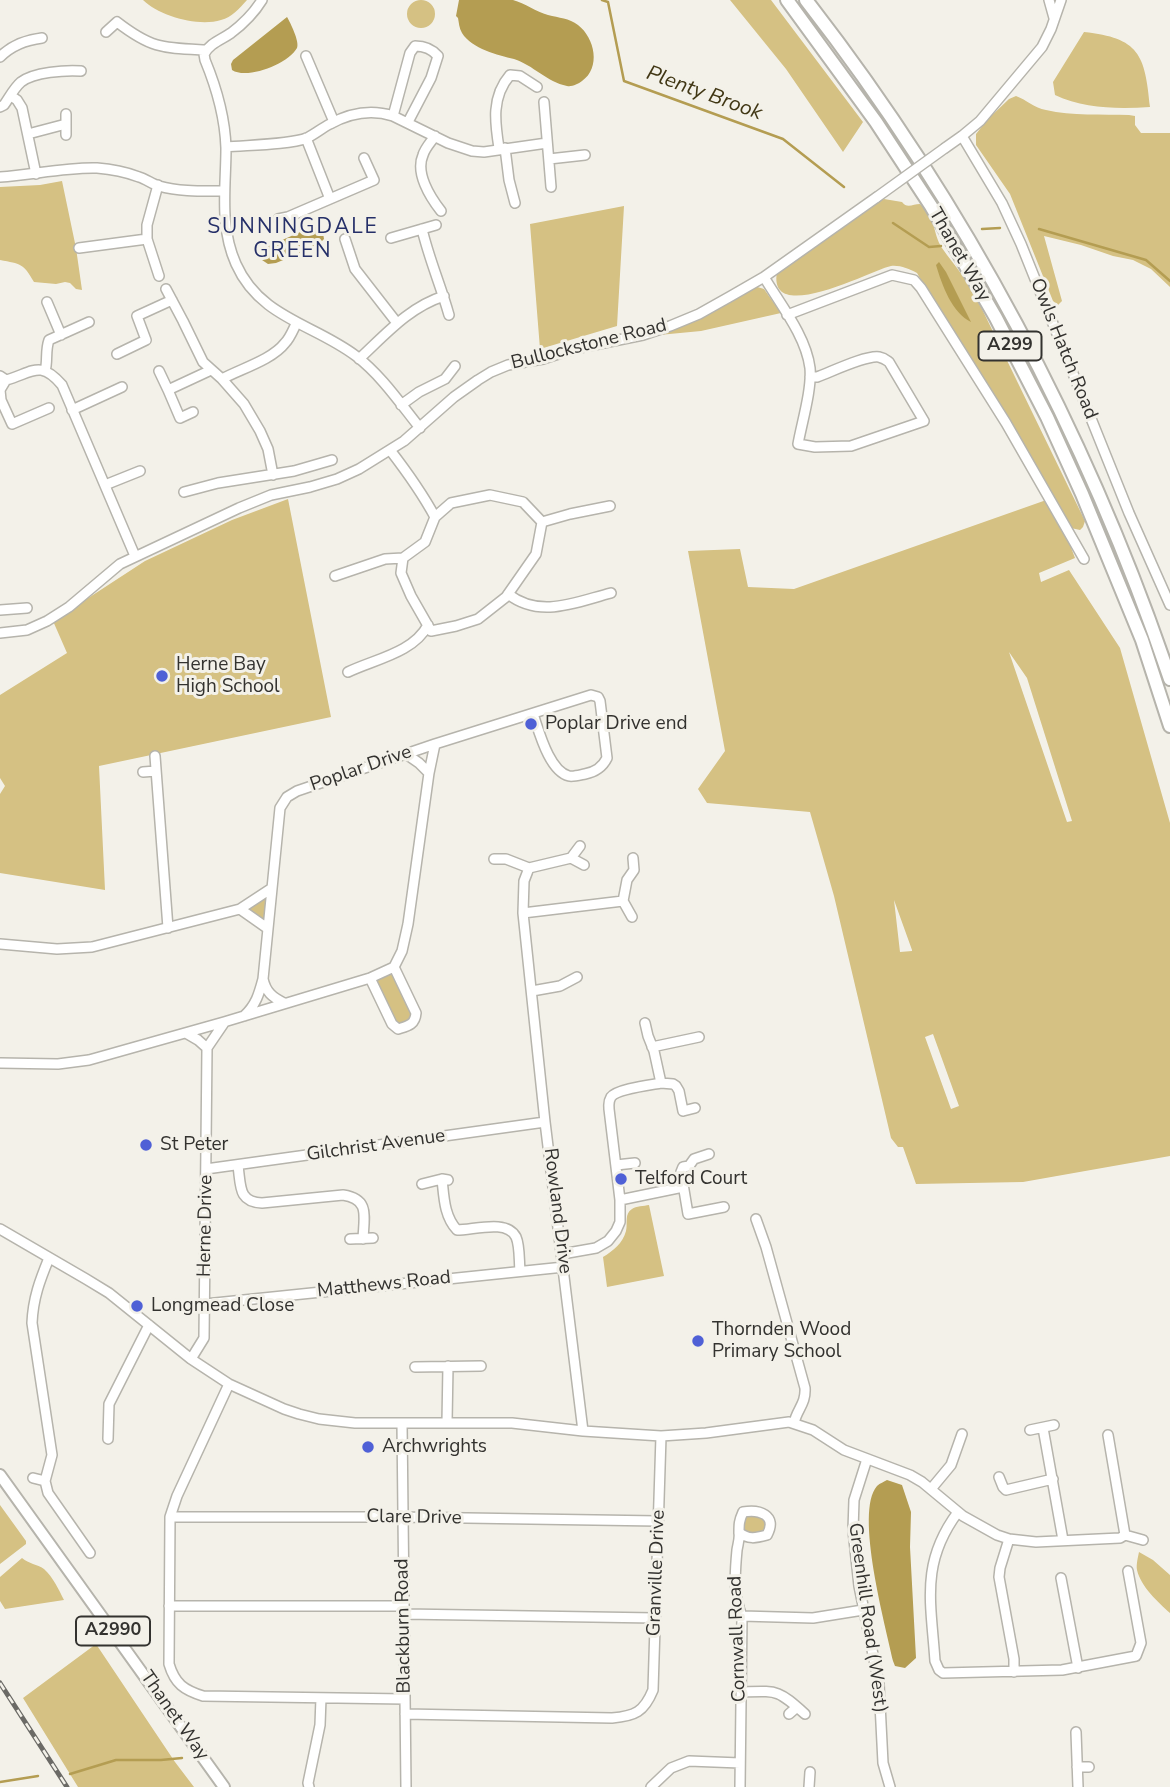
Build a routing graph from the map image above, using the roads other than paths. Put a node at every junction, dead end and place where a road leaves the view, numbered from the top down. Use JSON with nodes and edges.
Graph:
{"nodes":[{"id":1,"x":262,"y":0,"type":"edge"},
{"id":2,"x":787,"y":0,"type":"edge"},
{"id":3,"x":806,"y":0,"type":"edge"},
{"id":4,"x":1049,"y":0,"type":"edge"},
{"id":5,"x":1060,"y":0,"type":"edge"},
{"id":6,"x":1054,"y":19,"type":"junction"},
{"id":7,"x":106,"y":32,"type":"dead end"},
{"id":8,"x":42,"y":38,"type":"dead end"},
{"id":9,"x":208,"y":48,"type":"junction"},
{"id":10,"x":306,"y":55,"type":"dead end"},
{"id":11,"x":0,"y":57,"type":"edge"},
{"id":12,"x":76,"y":67,"type":"dead end"},
{"id":13,"x":537,"y":87,"type":"dead end"},
{"id":14,"x":11,"y":96,"type":"junction"},
{"id":15,"x":544,"y":102,"type":"dead end"},
{"id":16,"x":0,"y":107,"type":"edge"},
{"id":17,"x":66,"y":114,"type":"dead end"},
{"id":18,"x":393,"y":116,"type":"junction"},
{"id":19,"x":334,"y":122,"type":"junction"},
{"id":20,"x":408,"y":122,"type":"junction"},
{"id":21,"x":66,"y":124,"type":"junction"},
{"id":22,"x":28,"y":134,"type":"junction"},
{"id":23,"x":66,"y":135,"type":"dead end"},
{"id":24,"x":435,"y":136,"type":"junction"},
{"id":25,"x":962,"y":136,"type":"junction"},
{"id":26,"x":306,"y":138,"type":"junction"},
{"id":27,"x":547,"y":143,"type":"junction"},
{"id":28,"x":226,"y":147,"type":"junction"},
{"id":29,"x":502,"y":148,"type":"junction"},
{"id":30,"x":585,"y":155,"type":"dead end"},
{"id":31,"x":364,"y":158,"type":"dead end"},
{"id":32,"x":549,"y":159,"type":"junction"},
{"id":33,"x":36,"y":174,"type":"junction"},
{"id":34,"x":0,"y":177,"type":"edge"},
{"id":35,"x":158,"y":186,"type":"junction"},
{"id":36,"x":551,"y":187,"type":"dead end"},
{"id":37,"x":224,"y":191,"type":"junction"},
{"id":38,"x":330,"y":199,"type":"junction"},
{"id":39,"x":514,"y":203,"type":"dead end"},
{"id":40,"x":441,"y":211,"type":"dead end"},
{"id":41,"x":278,"y":219,"type":"dead end"},
{"id":42,"x":436,"y":225,"type":"dead end"},
{"id":43,"x":422,"y":229,"type":"junction"},
{"id":44,"x":391,"y":238,"type":"dead end"},
{"id":45,"x":147,"y":239,"type":"junction"},
{"id":46,"x":345,"y":239,"type":"dead end"},
{"id":47,"x":79,"y":248,"type":"dead end"},
{"id":48,"x":159,"y":276,"type":"dead end"},
{"id":49,"x":764,"y":277,"type":"junction"},
{"id":50,"x":166,"y":289,"type":"dead end"},
{"id":51,"x":444,"y":296,"type":"junction"},
{"id":52,"x":172,"y":300,"type":"junction"},
{"id":53,"x":47,"y":302,"type":"dead end"},
{"id":54,"x":449,"y":315,"type":"dead end"},
{"id":55,"x":787,"y":316,"type":"junction"},
{"id":56,"x":89,"y":322,"type":"dead end"},
{"id":57,"x":397,"y":323,"type":"junction"},
{"id":58,"x":296,"y":324,"type":"junction"},
{"id":59,"x":61,"y":335,"type":"junction"},
{"id":60,"x":117,"y":354,"type":"dead end"},
{"id":61,"x":359,"y":359,"type":"junction"},
{"id":62,"x":455,"y":366,"type":"dead end"},
{"id":63,"x":211,"y":370,"type":"junction"},
{"id":64,"x":45,"y":371,"type":"junction"},
{"id":65,"x":159,"y":371,"type":"dead end"},
{"id":66,"x":810,"y":377,"type":"junction"},
{"id":67,"x":3,"y":378,"type":"edge"},
{"id":68,"x":222,"y":379,"type":"junction"},
{"id":69,"x":122,"y":387,"type":"dead end"},
{"id":70,"x":168,"y":390,"type":"junction"},
{"id":71,"x":401,"y":405,"type":"junction"},
{"id":72,"x":50,"y":408,"type":"dead end"},
{"id":73,"x":72,"y":411,"type":"junction"},
{"id":74,"x":193,"y":412,"type":"dead end"},
{"id":75,"x":420,"y":428,"type":"junction"},
{"id":76,"x":390,"y":450,"type":"junction"},
{"id":77,"x":332,"y":460,"type":"dead end"},
{"id":78,"x":140,"y":471,"type":"dead end"},
{"id":79,"x":273,"y":475,"type":"junction"},
{"id":80,"x":104,"y":485,"type":"junction"},
{"id":81,"x":184,"y":492,"type":"dead end"},
{"id":82,"x":610,"y":506,"type":"dead end"},
{"id":83,"x":435,"y":517,"type":"junction"},
{"id":84,"x":542,"y":522,"type":"junction"},
{"id":85,"x":135,"y":556,"type":"junction"},
{"id":86,"x":402,"y":558,"type":"junction"},
{"id":87,"x":1084,"y":559,"type":"dead end"},
{"id":88,"x":335,"y":576,"type":"dead end"},
{"id":89,"x":611,"y":593,"type":"dead end"},
{"id":90,"x":508,"y":594,"type":"junction"},
{"id":91,"x":1170,"y":606,"type":"edge"},
{"id":92,"x":27,"y":608,"type":"dead end"},
{"id":93,"x":0,"y":610,"type":"edge"},
{"id":94,"x":428,"y":625,"type":"junction"},
{"id":95,"x":0,"y":633,"type":"edge"},
{"id":96,"x":348,"y":672,"type":"dead end"},
{"id":97,"x":1170,"y":679,"type":"edge"},
{"id":98,"x":533,"y":714,"type":"junction"},
{"id":99,"x":1170,"y":726,"type":"edge"},
{"id":100,"x":435,"y":744,"type":"junction"},
{"id":101,"x":406,"y":754,"type":"junction"},
{"id":102,"x":155,"y":756,"type":"dead end"},
{"id":103,"x":156,"y":771,"type":"junction"},
{"id":104,"x":143,"y":772,"type":"dead end"},
{"id":105,"x":429,"y":773,"type":"junction"},
{"id":106,"x":580,"y":846,"type":"dead end"},
{"id":107,"x":505,"y":849,"type":"dead end"},
{"id":108,"x":571,"y":858,"type":"junction"},
{"id":109,"x":494,"y":859,"type":"dead end"},
{"id":110,"x":506,"y":859,"type":"junction"},
{"id":111,"x":633,"y":859,"type":"dead end"},
{"id":112,"x":584,"y":865,"type":"dead end"},
{"id":113,"x":529,"y":869,"type":"junction"},
{"id":114,"x":272,"y":888,"type":"junction"},
{"id":115,"x":623,"y":901,"type":"junction"},
{"id":116,"x":240,"y":909,"type":"junction"},
{"id":117,"x":523,"y":914,"type":"junction"},
{"id":118,"x":632,"y":917,"type":"dead end"},
{"id":119,"x":168,"y":928,"type":"junction"},
{"id":120,"x":267,"y":928,"type":"junction"},
{"id":121,"x":0,"y":944,"type":"edge"},
{"id":122,"x":394,"y":967,"type":"junction"},
{"id":123,"x":577,"y":977,"type":"dead end"},
{"id":124,"x":370,"y":978,"type":"junction"},
{"id":125,"x":263,"y":979,"type":"junction"},
{"id":126,"x":532,"y":991,"type":"junction"},
{"id":127,"x":284,"y":1003,"type":"junction"},
{"id":128,"x":244,"y":1016,"type":"junction"},
{"id":129,"x":224,"y":1023,"type":"junction"},
{"id":130,"x":645,"y":1023,"type":"dead end"},
{"id":131,"x":186,"y":1033,"type":"junction"},
{"id":132,"x":699,"y":1037,"type":"dead end"},
{"id":133,"x":207,"y":1048,"type":"junction"},
{"id":134,"x":652,"y":1048,"type":"junction"},
{"id":135,"x":0,"y":1063,"type":"edge"},
{"id":136,"x":661,"y":1083,"type":"junction"},
{"id":137,"x":695,"y":1108,"type":"dead end"},
{"id":138,"x":545,"y":1122,"type":"junction"},
{"id":139,"x":709,"y":1154,"type":"dead end"},
{"id":140,"x":635,"y":1163,"type":"dead end"},
{"id":141,"x":616,"y":1165,"type":"junction"},
{"id":142,"x":238,"y":1166,"type":"junction"},
{"id":143,"x":206,"y":1169,"type":"junction"},
{"id":144,"x":422,"y":1184,"type":"dead end"},
{"id":145,"x":683,"y":1187,"type":"junction"},
{"id":146,"x":620,"y":1200,"type":"junction"},
{"id":147,"x":724,"y":1207,"type":"dead end"},
{"id":148,"x":756,"y":1219,"type":"dead end"},
{"id":149,"x":0,"y":1230,"type":"edge"},
{"id":150,"x":350,"y":1239,"type":"dead end"},
{"id":151,"x":562,"y":1254,"type":"junction"},
{"id":152,"x":50,"y":1258,"type":"junction"},
{"id":153,"x":564,"y":1267,"type":"junction"},
{"id":154,"x":520,"y":1271,"type":"junction"},
{"id":155,"x":205,"y":1304,"type":"junction"},
{"id":156,"x":149,"y":1325,"type":"junction"},
{"id":157,"x":191,"y":1359,"type":"junction"},
{"id":158,"x":481,"y":1365,"type":"dead end"},
{"id":159,"x":415,"y":1366,"type":"dead end"},
{"id":160,"x":448,"y":1366,"type":"junction"},
{"id":161,"x":229,"y":1384,"type":"junction"},
{"id":162,"x":447,"y":1422,"type":"junction"},
{"id":163,"x":402,"y":1423,"type":"junction"},
{"id":164,"x":794,"y":1423,"type":"junction"},
{"id":165,"x":1054,"y":1425,"type":"dead end"},
{"id":166,"x":1043,"y":1428,"type":"junction"},
{"id":167,"x":1030,"y":1430,"type":"dead end"},
{"id":168,"x":583,"y":1431,"type":"junction"},
{"id":169,"x":962,"y":1434,"type":"dead end"},
{"id":170,"x":1108,"y":1435,"type":"dead end"},
{"id":171,"x":662,"y":1436,"type":"junction"},
{"id":172,"x":108,"y":1439,"type":"dead end"},
{"id":173,"x":867,"y":1459,"type":"junction"},
{"id":174,"x":0,"y":1475,"type":"edge"},
{"id":175,"x":999,"y":1477,"type":"dead end"},
{"id":176,"x":33,"y":1478,"type":"dead end"},
{"id":177,"x":1053,"y":1479,"type":"junction"},
{"id":178,"x":45,"y":1481,"type":"junction"},
{"id":179,"x":931,"y":1489,"type":"junction"},
{"id":180,"x":958,"y":1512,"type":"junction"},
{"id":181,"x":170,"y":1517,"type":"junction"},
{"id":182,"x":403,"y":1517,"type":"junction"},
{"id":183,"x":658,"y":1521,"type":"junction"},
{"id":184,"x":739,"y":1532,"type":"dead end"},
{"id":185,"x":1125,"y":1535,"type":"junction"},
{"id":186,"x":1009,"y":1539,"type":"junction"},
{"id":187,"x":1063,"y":1540,"type":"junction"},
{"id":188,"x":1143,"y":1540,"type":"dead end"},
{"id":189,"x":89,"y":1554,"type":"dead end"},
{"id":190,"x":1128,"y":1571,"type":"dead end"},
{"id":191,"x":1061,"y":1578,"type":"dead end"},
{"id":192,"x":169,"y":1606,"type":"junction"},
{"id":193,"x":404,"y":1610,"type":"junction"},
{"id":194,"x":863,"y":1610,"type":"junction"},
{"id":195,"x":742,"y":1616,"type":"junction"},
{"id":196,"x":655,"y":1618,"type":"junction"},
{"id":197,"x":1078,"y":1668,"type":"junction"},
{"id":198,"x":1014,"y":1672,"type":"junction"},
{"id":199,"x":741,"y":1692,"type":"junction"},
{"id":200,"x":321,"y":1698,"type":"junction"},
{"id":201,"x":405,"y":1699,"type":"junction"},
{"id":202,"x":797,"y":1707,"type":"junction"},
{"id":203,"x":405,"y":1714,"type":"junction"},
{"id":204,"x":789,"y":1714,"type":"dead end"},
{"id":205,"x":805,"y":1714,"type":"dead end"},
{"id":206,"x":1076,"y":1732,"type":"dead end"},
{"id":207,"x":740,"y":1763,"type":"junction"},
{"id":208,"x":1077,"y":1767,"type":"junction"},
{"id":209,"x":1089,"y":1767,"type":"dead end"},
{"id":210,"x":810,"y":1772,"type":"dead end"},
{"id":211,"x":224,"y":1787,"type":"edge"},
{"id":212,"x":309,"y":1787,"type":"edge"},
{"id":213,"x":406,"y":1787,"type":"edge"},
{"id":214,"x":651,"y":1787,"type":"edge"},
{"id":215,"x":740,"y":1787,"type":"edge"},
{"id":216,"x":809,"y":1787,"type":"edge"},
{"id":217,"x":890,"y":1787,"type":"edge"},
{"id":218,"x":1078,"y":1787,"type":"edge"}],
"edges":[{"from":1,"to":9,"type":"street"},
{"from":2,"to":99,"type":"highway","name":"Thanet Way","number":"A299"},
{"from":3,"to":97,"type":"highway","name":"Thanet Way","number":"A299"},
{"from":4,"to":6,"type":"street"},
{"from":5,"to":6,"type":"street","name":"Bullockstone Road"},
{"from":6,"to":25,"type":"street","name":"Bullockstone Road"},
{"from":7,"to":9,"type":"street"},
{"from":8,"to":11,"type":"street"},
{"from":9,"to":28,"type":"street"},
{"from":10,"to":19,"type":"street"},
{"from":12,"to":14,"type":"street"},
{"from":13,"to":29,"type":"street"},
{"from":14,"to":16,"type":"street"},
{"from":14,"to":22,"type":"street"},
{"from":15,"to":27,"type":"street"},
{"from":17,"to":21,"type":"street"},
{"from":18,"to":19,"type":"street"},
{"from":18,"to":20,"type":"street"},
{"from":18,"to":20,"type":"street"},
{"from":19,"to":26,"type":"street"},
{"from":20,"to":24,"type":"street"},
{"from":21,"to":22,"type":"street"},
{"from":21,"to":23,"type":"street"},
{"from":22,"to":33,"type":"street"},
{"from":24,"to":29,"type":"street"},
{"from":24,"to":40,"type":"street"},
{"from":25,"to":49,"type":"street","name":"Bullockstone Road","bridge":true},
{"from":25,"to":91,"type":"street","name":"Owls Hatch Road"},
{"from":26,"to":28,"type":"street"},
{"from":26,"to":38,"type":"street"},
{"from":27,"to":29,"type":"street"},
{"from":27,"to":32,"type":"street"},
{"from":28,"to":37,"type":"street"},
{"from":29,"to":39,"type":"street"},
{"from":30,"to":32,"type":"street"},
{"from":31,"to":38,"type":"street"},
{"from":32,"to":36,"type":"street"},
{"from":33,"to":34,"type":"street"},
{"from":33,"to":35,"type":"street"},
{"from":35,"to":37,"type":"street"},
{"from":35,"to":45,"type":"street"},
{"from":37,"to":58,"type":"street"},
{"from":38,"to":41,"type":"street"},
{"from":42,"to":43,"type":"street"},
{"from":43,"to":44,"type":"street"},
{"from":43,"to":51,"type":"street"},
{"from":45,"to":47,"type":"street"},
{"from":45,"to":48,"type":"street"},
{"from":46,"to":57,"type":"street"},
{"from":49,"to":55,"type":"street"},
{"from":49,"to":75,"type":"street","name":"Bullockstone Road"},
{"from":50,"to":52,"type":"street"},
{"from":51,"to":54,"type":"street"},
{"from":51,"to":57,"type":"street"},
{"from":52,"to":60,"type":"street"},
{"from":52,"to":63,"type":"street"},
{"from":53,"to":59,"type":"street"},
{"from":55,"to":66,"type":"street"},
{"from":55,"to":87,"type":"street"},
{"from":56,"to":59,"type":"street"},
{"from":57,"to":61,"type":"street"},
{"from":58,"to":61,"type":"street"},
{"from":58,"to":68,"type":"street"},
{"from":59,"to":64,"type":"street"},
{"from":61,"to":71,"type":"street"},
{"from":62,"to":71,"type":"street"},
{"from":63,"to":68,"type":"street"},
{"from":63,"to":70,"type":"street"},
{"from":64,"to":67,"type":"street"},
{"from":64,"to":73,"type":"street"},
{"from":65,"to":70,"type":"street"},
{"from":66,"to":66,"type":"street"},
{"from":67,"to":72,"type":"street"},
{"from":68,"to":79,"type":"street"},
{"from":69,"to":73,"type":"street"},
{"from":70,"to":74,"type":"street"},
{"from":71,"to":75,"type":"street"},
{"from":73,"to":80,"type":"street"},
{"from":75,"to":76,"type":"street","name":"Bullockstone Road"},
{"from":76,"to":83,"type":"street"},
{"from":76,"to":85,"type":"street","name":"Bullockstone Road"},
{"from":77,"to":79,"type":"street"},
{"from":78,"to":80,"type":"street"},
{"from":79,"to":81,"type":"street"},
{"from":80,"to":85,"type":"street"},
{"from":82,"to":84,"type":"street"},
{"from":83,"to":84,"type":"street"},
{"from":83,"to":86,"type":"street"},
{"from":84,"to":90,"type":"street"},
{"from":85,"to":95,"type":"street","name":"Bullockstone Road"},
{"from":86,"to":88,"type":"street"},
{"from":86,"to":94,"type":"street"},
{"from":89,"to":90,"type":"street"},
{"from":90,"to":94,"type":"street"},
{"from":92,"to":93,"type":"street"},
{"from":94,"to":96,"type":"street"},
{"from":98,"to":98,"type":"street","name":"Poplar Drive"},
{"from":98,"to":100,"type":"street","name":"Poplar Drive"},
{"from":100,"to":101,"type":"street","name":"Poplar Drive"},
{"from":100,"to":105,"type":"street"},
{"from":101,"to":105,"type":"street"},
{"from":101,"to":114,"type":"street","name":"Poplar Drive"},
{"from":102,"to":103,"type":"street"},
{"from":103,"to":104,"type":"street"},
{"from":103,"to":119,"type":"street"},
{"from":105,"to":122,"type":"street"},
{"from":106,"to":108,"type":"street"},
{"from":107,"to":110,"type":"street"},
{"from":108,"to":112,"type":"street"},
{"from":108,"to":113,"type":"street"},
{"from":109,"to":110,"type":"street"},
{"from":110,"to":113,"type":"street"},
{"from":111,"to":115,"type":"street"},
{"from":113,"to":117,"type":"street","name":"Rowland Drive"},
{"from":114,"to":116,"type":"street"},
{"from":114,"to":120,"type":"street","name":"Poplar Drive"},
{"from":115,"to":117,"type":"street"},
{"from":115,"to":118,"type":"street"},
{"from":116,"to":119,"type":"street"},
{"from":116,"to":120,"type":"street"},
{"from":117,"to":126,"type":"street","name":"Rowland Drive"},
{"from":119,"to":121,"type":"street"},
{"from":120,"to":125,"type":"street","name":"Poplar Drive"},
{"from":122,"to":124,"type":"street"},
{"from":122,"to":124,"type":"street"},
{"from":123,"to":126,"type":"street"},
{"from":124,"to":127,"type":"street"},
{"from":125,"to":127,"type":"street"},
{"from":125,"to":128,"type":"street","name":"Poplar Drive"},
{"from":126,"to":138,"type":"street","name":"Rowland Drive"},
{"from":127,"to":128,"type":"street"},
{"from":128,"to":129,"type":"street"},
{"from":129,"to":131,"type":"street"},
{"from":129,"to":133,"type":"street"},
{"from":130,"to":134,"type":"street"},
{"from":131,"to":133,"type":"street"},
{"from":131,"to":135,"type":"street"},
{"from":132,"to":134,"type":"street"},
{"from":133,"to":143,"type":"street","name":"Herne Drive"},
{"from":134,"to":136,"type":"street"},
{"from":136,"to":137,"type":"street"},
{"from":136,"to":141,"type":"street"},
{"from":138,"to":142,"type":"street","name":"Gilchrist Avenue"},
{"from":138,"to":151,"type":"street","name":"Rowland Drive"},
{"from":139,"to":145,"type":"street"},
{"from":140,"to":141,"type":"street"},
{"from":141,"to":146,"type":"street"},
{"from":142,"to":143,"type":"street","name":"Gilchrist Avenue"},
{"from":142,"to":150,"type":"street"},
{"from":143,"to":155,"type":"street","name":"Herne Drive"},
{"from":144,"to":154,"type":"street"},
{"from":145,"to":146,"type":"street"},
{"from":145,"to":147,"type":"street"},
{"from":146,"to":151,"type":"street"},
{"from":148,"to":164,"type":"street"},
{"from":149,"to":152,"type":"street"},
{"from":151,"to":153,"type":"street","name":"Rowland Drive"},
{"from":152,"to":156,"type":"street"},
{"from":152,"to":178,"type":"street"},
{"from":153,"to":154,"type":"street","name":"Matthews Road"},
{"from":153,"to":168,"type":"street","name":"Rowland Drive"},
{"from":154,"to":155,"type":"street","name":"Matthews Road"},
{"from":155,"to":157,"type":"street","name":"Herne Drive"},
{"from":156,"to":157,"type":"street"},
{"from":156,"to":172,"type":"street"},
{"from":157,"to":161,"type":"street"},
{"from":158,"to":160,"type":"street"},
{"from":159,"to":160,"type":"street"},
{"from":160,"to":162,"type":"street"},
{"from":161,"to":163,"type":"street"},
{"from":161,"to":181,"type":"street"},
{"from":162,"to":163,"type":"street"},
{"from":162,"to":168,"type":"street"},
{"from":163,"to":182,"type":"street","name":"Blackburn Road"},
{"from":164,"to":171,"type":"street"},
{"from":164,"to":173,"type":"street"},
{"from":165,"to":166,"type":"street"},
{"from":166,"to":167,"type":"street"},
{"from":166,"to":177,"type":"street"},
{"from":168,"to":171,"type":"street"},
{"from":169,"to":179,"type":"street"},
{"from":170,"to":185,"type":"street"},
{"from":171,"to":183,"type":"street","name":"Granville Drive"},
{"from":173,"to":179,"type":"street"},
{"from":173,"to":194,"type":"street","name":"Greenhill Road (West)"},
{"from":174,"to":211,"type":"main road","name":"Thanet Way","number":"A2990"},
{"from":175,"to":177,"type":"street"},
{"from":176,"to":178,"type":"street"},
{"from":177,"to":187,"type":"street"},
{"from":178,"to":189,"type":"street"},
{"from":179,"to":180,"type":"street"},
{"from":180,"to":186,"type":"street"},
{"from":180,"to":198,"type":"street"},
{"from":181,"to":182,"type":"street","name":"Clare Drive"},
{"from":181,"to":192,"type":"street"},
{"from":182,"to":183,"type":"street","name":"Clare Drive"},
{"from":182,"to":193,"type":"street","name":"Blackburn Road"},
{"from":183,"to":196,"type":"street","name":"Granville Drive"},
{"from":184,"to":195,"type":"street","name":"Cornwall Road"},
{"from":185,"to":187,"type":"street"},
{"from":185,"to":188,"type":"street"},
{"from":186,"to":187,"type":"street"},
{"from":186,"to":198,"type":"street"},
{"from":190,"to":197,"type":"street"},
{"from":191,"to":197,"type":"street"},
{"from":192,"to":193,"type":"street"},
{"from":192,"to":200,"type":"street"},
{"from":193,"to":196,"type":"street"},
{"from":193,"to":201,"type":"street","name":"Blackburn Road"},
{"from":194,"to":195,"type":"street"},
{"from":194,"to":217,"type":"street","name":"Greenhill Road (West)"},
{"from":195,"to":199,"type":"street","name":"Cornwall Road"},
{"from":196,"to":203,"type":"street","name":"Granville Drive"},
{"from":197,"to":198,"type":"street"},
{"from":199,"to":202,"type":"street"},
{"from":199,"to":207,"type":"street","name":"Cornwall Road"},
{"from":200,"to":201,"type":"street"},
{"from":200,"to":212,"type":"street"},
{"from":201,"to":203,"type":"street","name":"Blackburn Road"},
{"from":202,"to":204,"type":"street"},
{"from":202,"to":205,"type":"street"},
{"from":203,"to":213,"type":"street","name":"Blackburn Road"},
{"from":206,"to":208,"type":"street"},
{"from":207,"to":214,"type":"street"},
{"from":207,"to":215,"type":"street","name":"Cornwall Road"},
{"from":208,"to":209,"type":"street"},
{"from":208,"to":218,"type":"street"},
{"from":210,"to":216,"type":"street"}]}
